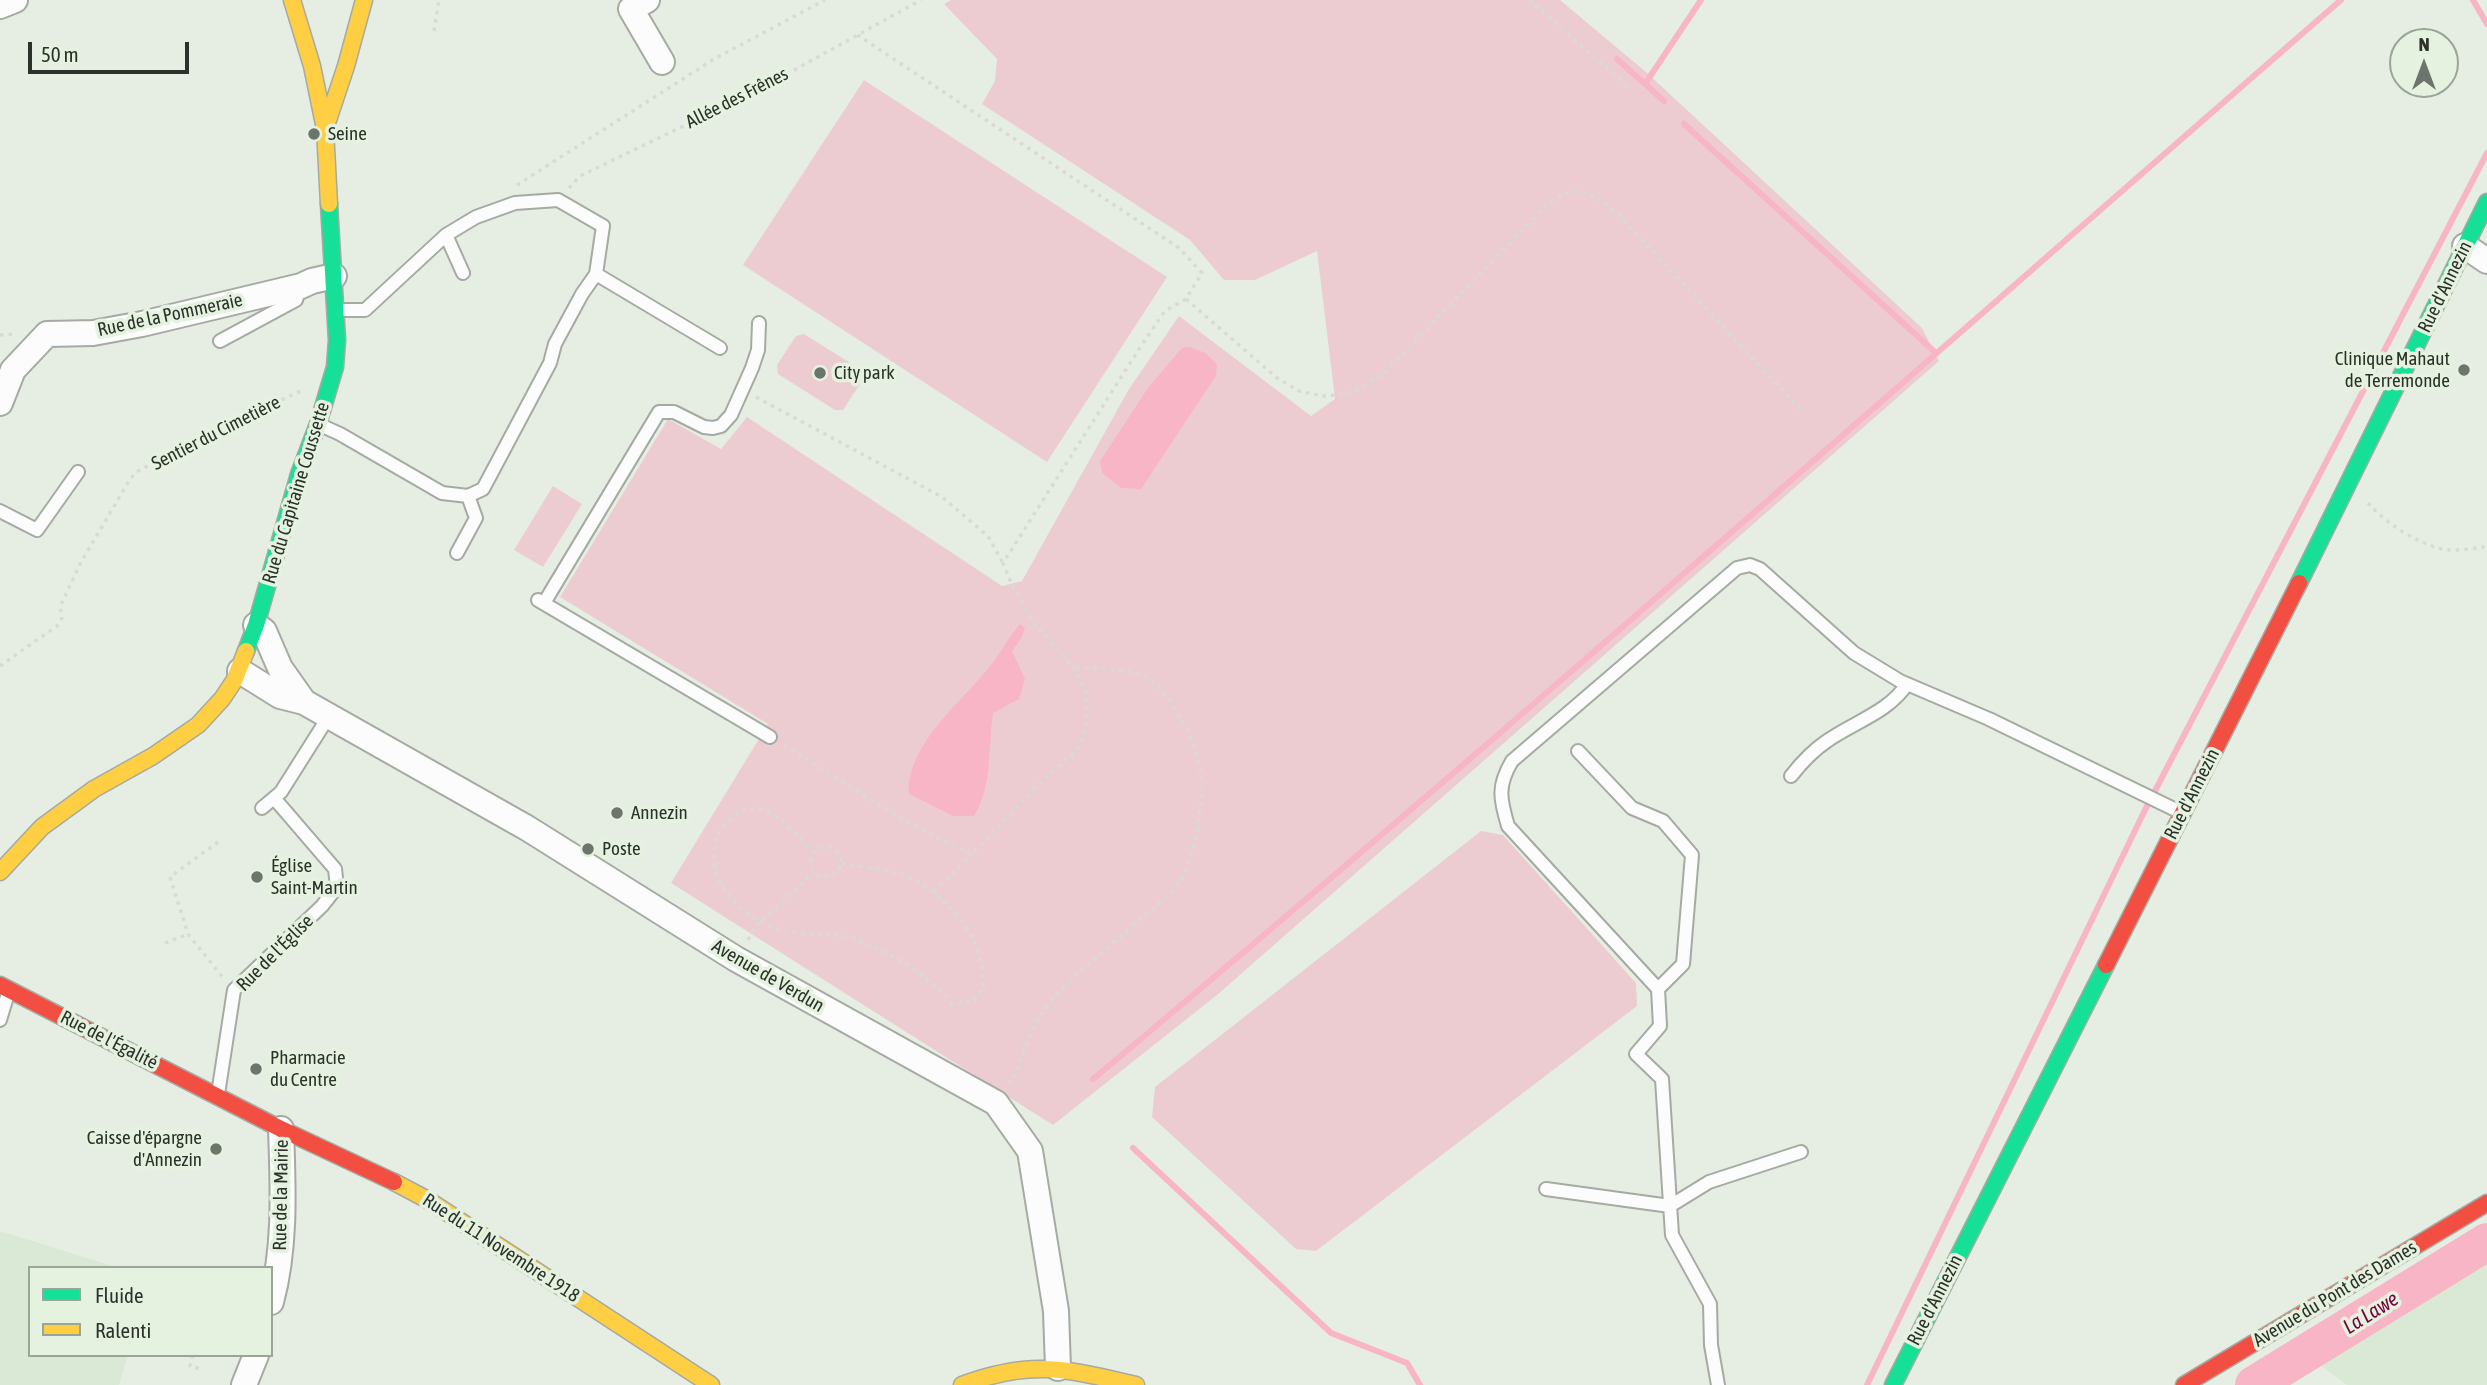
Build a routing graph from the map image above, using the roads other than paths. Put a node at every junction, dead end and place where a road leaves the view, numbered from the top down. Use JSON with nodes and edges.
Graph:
{"nodes":[{"id":1,"x":15,"y":0,"type":"edge"},
{"id":2,"x":292,"y":0,"type":"edge"},
{"id":3,"x":364,"y":0,"type":"edge"},
{"id":4,"x":647,"y":0,"type":"edge"},
{"id":5,"x":0,"y":6,"type":"edge"},
{"id":6,"x":662,"y":62,"type":"dead end"},
{"id":7,"x":324,"y":129,"type":"junction"},
{"id":8,"x":2487,"y":202,"type":"edge"},
{"id":9,"x":446,"y":235,"type":"junction"},
{"id":10,"x":2465,"y":246,"type":"junction"},
{"id":11,"x":2487,"y":261,"type":"edge"},
{"id":12,"x":463,"y":272,"type":"dead end"},
{"id":13,"x":596,"y":274,"type":"junction"},
{"id":14,"x":334,"y":276,"type":"junction"},
{"id":15,"x":301,"y":286,"type":"junction"},
{"id":16,"x":336,"y":310,"type":"junction"},
{"id":17,"x":759,"y":323,"type":"dead end"},
{"id":18,"x":220,"y":341,"type":"dead end"},
{"id":19,"x":720,"y":348,"type":"dead end"},
{"id":20,"x":0,"y":403,"type":"edge"},
{"id":21,"x":318,"y":424,"type":"junction"},
{"id":22,"x":78,"y":472,"type":"dead end"},
{"id":23,"x":468,"y":496,"type":"junction"},
{"id":24,"x":0,"y":511,"type":"edge"},
{"id":25,"x":457,"y":554,"type":"dead end"},
{"id":26,"x":256,"y":625,"type":"junction"},
{"id":27,"x":243,"y":662,"type":"junction"},
{"id":28,"x":280,"y":668,"type":"junction"},
{"id":29,"x":1907,"y":684,"type":"junction"},
{"id":30,"x":304,"y":702,"type":"junction"},
{"id":31,"x":329,"y":716,"type":"junction"},
{"id":32,"x":770,"y":737,"type":"road end"},
{"id":33,"x":1578,"y":751,"type":"dead end"},
{"id":34,"x":1791,"y":775,"type":"dead end"},
{"id":35,"x":274,"y":798,"type":"junction"},
{"id":36,"x":262,"y":808,"type":"dead end"},
{"id":37,"x":2182,"y":813,"type":"junction"},
{"id":38,"x":0,"y":872,"type":"edge"},
{"id":39,"x":5,"y":987,"type":"edge"},
{"id":40,"x":1658,"y":989,"type":"junction"},
{"id":41,"x":0,"y":1020,"type":"edge"},
{"id":42,"x":218,"y":1095,"type":"junction"},
{"id":43,"x":281,"y":1129,"type":"junction"},
{"id":44,"x":1801,"y":1152,"type":"dead end"},
{"id":45,"x":1546,"y":1189,"type":"dead end"},
{"id":46,"x":2487,"y":1203,"type":"edge"},
{"id":47,"x":1670,"y":1206,"type":"junction"},
{"id":48,"x":273,"y":1295,"type":"edge"},
{"id":49,"x":255,"y":1357,"type":"edge"},
{"id":50,"x":1058,"y":1368,"type":"junction"},
{"id":51,"x":244,"y":1385,"type":"edge"},
{"id":52,"x":711,"y":1385,"type":"edge"},
{"id":53,"x":962,"y":1385,"type":"edge"},
{"id":54,"x":1136,"y":1385,"type":"edge"},
{"id":55,"x":1718,"y":1385,"type":"edge"},
{"id":56,"x":1893,"y":1385,"type":"edge"},
{"id":57,"x":2184,"y":1385,"type":"edge"}],
"edges":[{"from":1,"to":5,"type":"street"},
{"from":2,"to":7,"type":"street","name":"Rue du Capitaine Coussette"},
{"from":3,"to":7,"type":"street"},
{"from":4,"to":6,"type":"street"},
{"from":7,"to":14,"type":"street","name":"Rue du Capitaine Coussette"},
{"from":8,"to":10,"type":"street","name":"Rue d'Annezin"},
{"from":9,"to":12,"type":"lane"},
{"from":9,"to":13,"type":"lane"},
{"from":9,"to":16,"type":"lane"},
{"from":10,"to":11,"type":"street"},
{"from":10,"to":37,"type":"street","name":"Rue d'Annezin"},
{"from":13,"to":19,"type":"lane"},
{"from":13,"to":23,"type":"lane"},
{"from":14,"to":15,"type":"street","name":"Rue de la Pommeraie"},
{"from":14,"to":16,"type":"street","name":"Rue du Capitaine Coussette"},
{"from":15,"to":18,"type":"lane"},
{"from":15,"to":20,"type":"street","name":"Rue de la Pommeraie"},
{"from":16,"to":21,"type":"street","name":"Rue du Capitaine Coussette"},
{"from":17,"to":32,"type":"lane"},
{"from":21,"to":23,"type":"lane"},
{"from":21,"to":26,"type":"street","name":"Rue du Capitaine Coussette"},
{"from":22,"to":24,"type":"lane"},
{"from":23,"to":25,"type":"lane"},
{"from":26,"to":27,"type":"street","name":"Rue du Capitaine Coussette"},
{"from":26,"to":28,"type":"street","name":"Avenue de Verdun"},
{"from":27,"to":28,"type":"street","name":"Avenue de Verdun"},
{"from":27,"to":30,"type":"street","name":"Avenue de Verdun"},
{"from":27,"to":38,"type":"street","name":"Rue du Capitaine Coussette"},
{"from":28,"to":30,"type":"street","name":"Avenue de Verdun"},
{"from":29,"to":34,"type":"lane"},
{"from":29,"to":37,"type":"lane"},
{"from":29,"to":40,"type":"lane"},
{"from":30,"to":31,"type":"street","name":"Avenue de Verdun"},
{"from":31,"to":35,"type":"lane"},
{"from":31,"to":50,"type":"street","name":"Avenue de Verdun"},
{"from":33,"to":40,"type":"lane"},
{"from":35,"to":36,"type":"lane"},
{"from":35,"to":42,"type":"lane","name":"Rue de l'Église"},
{"from":37,"to":56,"type":"street","name":"Rue d'Annezin"},
{"from":39,"to":41,"type":"lane"},
{"from":39,"to":42,"type":"street","name":"Rue de l'Égalité"},
{"from":40,"to":47,"type":"lane"},
{"from":42,"to":43,"type":"street","name":"Rue de l'Égalité"},
{"from":43,"to":48,"type":"street","name":"Rue de la Mairie"},
{"from":43,"to":52,"type":"street","name":"Rue du 11 Novembre 1918"},
{"from":44,"to":47,"type":"lane"},
{"from":45,"to":47,"type":"lane"},
{"from":46,"to":57,"type":"street","name":"Avenue du Pont des Dames"},
{"from":47,"to":55,"type":"lane"},
{"from":49,"to":51,"type":"street"},
{"from":50,"to":53,"type":"street"},
{"from":50,"to":54,"type":"street"}]}
